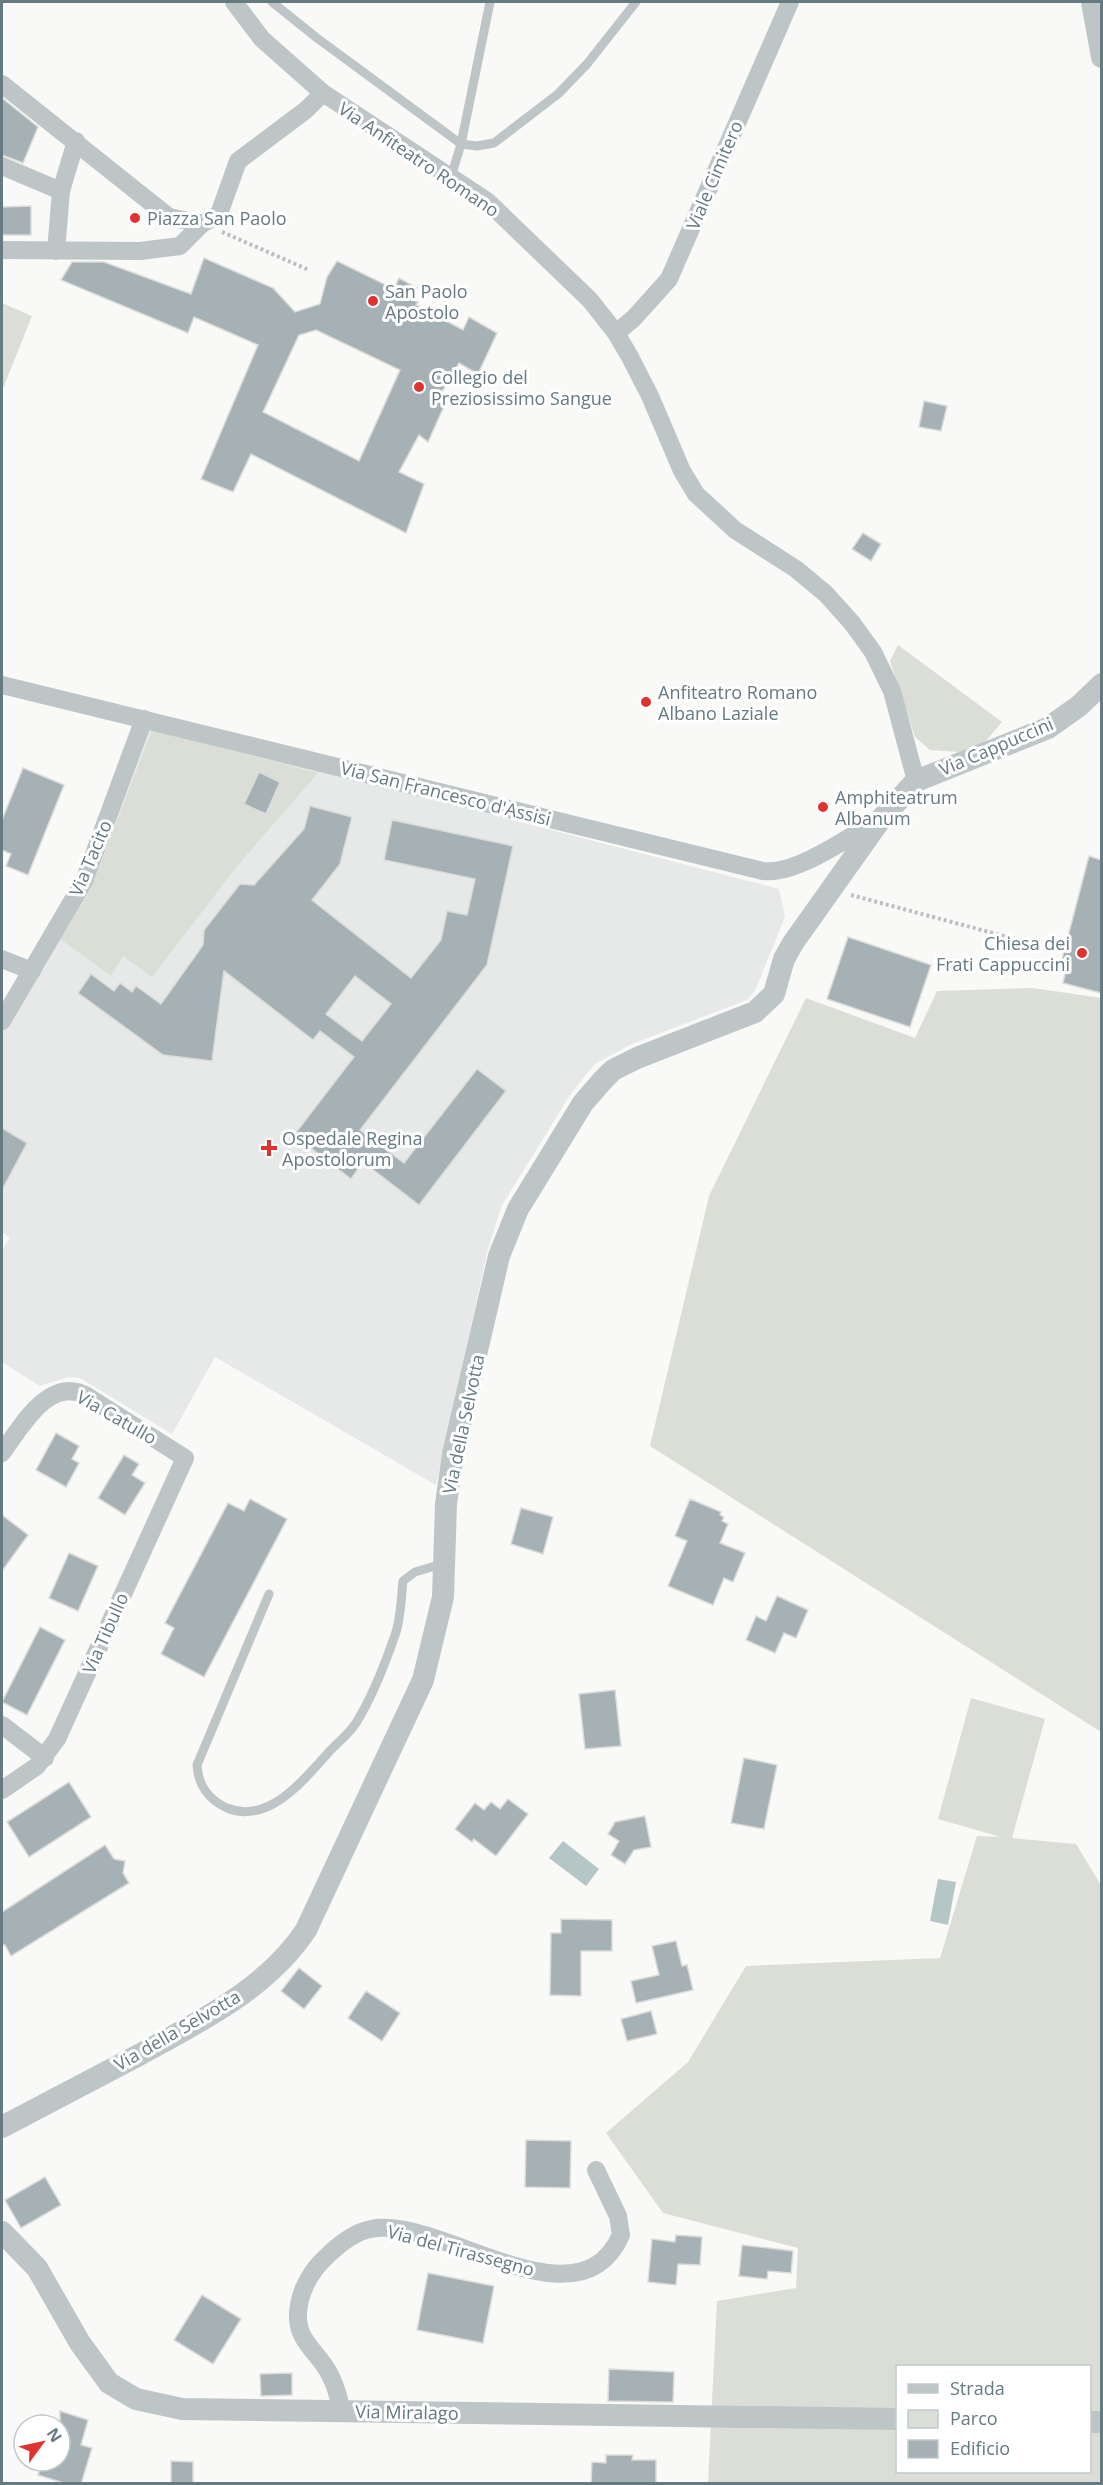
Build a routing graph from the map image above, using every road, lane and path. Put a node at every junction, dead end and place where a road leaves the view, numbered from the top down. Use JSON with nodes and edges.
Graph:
{"nodes":[{"id":1,"x":234,"y":2,"type":"edge"},
{"id":2,"x":272,"y":2,"type":"edge"},
{"id":3,"x":490,"y":2,"type":"edge"},
{"id":4,"x":636,"y":2,"type":"edge"},
{"id":5,"x":790,"y":2,"type":"edge"},
{"id":6,"x":1092,"y":2,"type":"edge"},
{"id":7,"x":1101,"y":57,"type":"edge"},
{"id":8,"x":2,"y":84,"type":"edge"},
{"id":9,"x":323,"y":93,"type":"junction"},
{"id":10,"x":76,"y":141,"type":"junction"},
{"id":11,"x":461,"y":144,"type":"junction"},
{"id":12,"x":2,"y":166,"type":"edge"},
{"id":13,"x":450,"y":177,"type":"junction"},
{"id":14,"x":61,"y":191,"type":"junction"},
{"id":15,"x":202,"y":224,"type":"junction"},
{"id":16,"x":2,"y":250,"type":"edge"},
{"id":17,"x":56,"y":250,"type":"junction"},
{"id":18,"x":309,"y":270,"type":"dead end"},
{"id":19,"x":616,"y":333,"type":"junction"},
{"id":20,"x":1101,"y":684,"type":"edge"},
{"id":21,"x":2,"y":685,"type":"edge"},
{"id":22,"x":144,"y":720,"type":"junction"},
{"id":23,"x":916,"y":781,"type":"junction"},
{"id":24,"x":881,"y":819,"type":"junction"},
{"id":25,"x":831,"y":890,"type":"junction"},
{"id":26,"x":1030,"y":943,"type":"dead end"},
{"id":27,"x":2,"y":959,"type":"edge"},
{"id":28,"x":32,"y":972,"type":"junction"},
{"id":29,"x":2,"y":1021,"type":"edge"},
{"id":30,"x":2,"y":1453,"type":"edge"},
{"id":31,"x":185,"y":1458,"type":"joint"},
{"id":32,"x":445,"y":1563,"type":"junction"},
{"id":33,"x":269,"y":1594,"type":"dead end"},
{"id":34,"x":2,"y":1725,"type":"edge"},
{"id":35,"x":45,"y":1758,"type":"junction"},
{"id":36,"x":2,"y":1790,"type":"edge"},
{"id":37,"x":2,"y":2127,"type":"edge"},
{"id":38,"x":596,"y":2170,"type":"dead end"},
{"id":39,"x":2,"y":2232,"type":"edge"},
{"id":40,"x":342,"y":2411,"type":"junction"},
{"id":41,"x":896,"y":2419,"type":"edge"}],
"edges":[{"from":1,"to":9,"type":"street","name":"Via Anfiteatro Romano"},
{"from":2,"to":11,"type":"lane"},
{"from":3,"to":11,"type":"lane"},
{"from":4,"to":11,"type":"lane"},
{"from":5,"to":19,"type":"street","name":"Viale Cimitero"},
{"from":6,"to":7,"type":"street"},
{"from":8,"to":10,"type":"street"},
{"from":9,"to":13,"type":"street","name":"Via Anfiteatro Romano"},
{"from":9,"to":15,"type":"street"},
{"from":10,"to":14,"type":"street"},
{"from":10,"to":15,"type":"street"},
{"from":11,"to":13,"type":"lane"},
{"from":12,"to":14,"type":"street"},
{"from":13,"to":19,"type":"street","name":"Via Anfiteatro Romano"},
{"from":14,"to":17,"type":"street"},
{"from":15,"to":17,"type":"street"},
{"from":15,"to":18,"type":"path"},
{"from":16,"to":17,"type":"street"},
{"from":19,"to":23,"type":"street","name":"Via Anfiteatro Romano"},
{"from":20,"to":23,"type":"street","name":"Via Cappuccini"},
{"from":21,"to":22,"type":"street","name":"Via San Francesco d'Assisi"},
{"from":22,"to":24,"type":"street","name":"Via San Francesco d'Assisi"},
{"from":22,"to":28,"type":"street","name":"Via Tacito"},
{"from":23,"to":24,"type":"street","name":"Via della Selvotta"},
{"from":24,"to":25,"type":"street","name":"Via della Selvotta"},
{"from":25,"to":26,"type":"path"},
{"from":25,"to":32,"type":"street","name":"Via della Selvotta"},
{"from":27,"to":28,"type":"street"},
{"from":28,"to":29,"type":"street","name":"Via Tacito"},
{"from":30,"to":31,"type":"street","name":"Via Catullo"},
{"from":31,"to":35,"type":"street","name":"Via Tibullo"},
{"from":32,"to":33,"type":"lane"},
{"from":32,"to":37,"type":"street","name":"Via della Selvotta"},
{"from":34,"to":35,"type":"street"},
{"from":35,"to":36,"type":"street","name":"Via Tibullo"},
{"from":38,"to":40,"type":"street","name":"Via del Tirassegno"},
{"from":39,"to":40,"type":"street","name":"Via Miralago"},
{"from":40,"to":41,"type":"street","name":"Via Miralago"}]}
